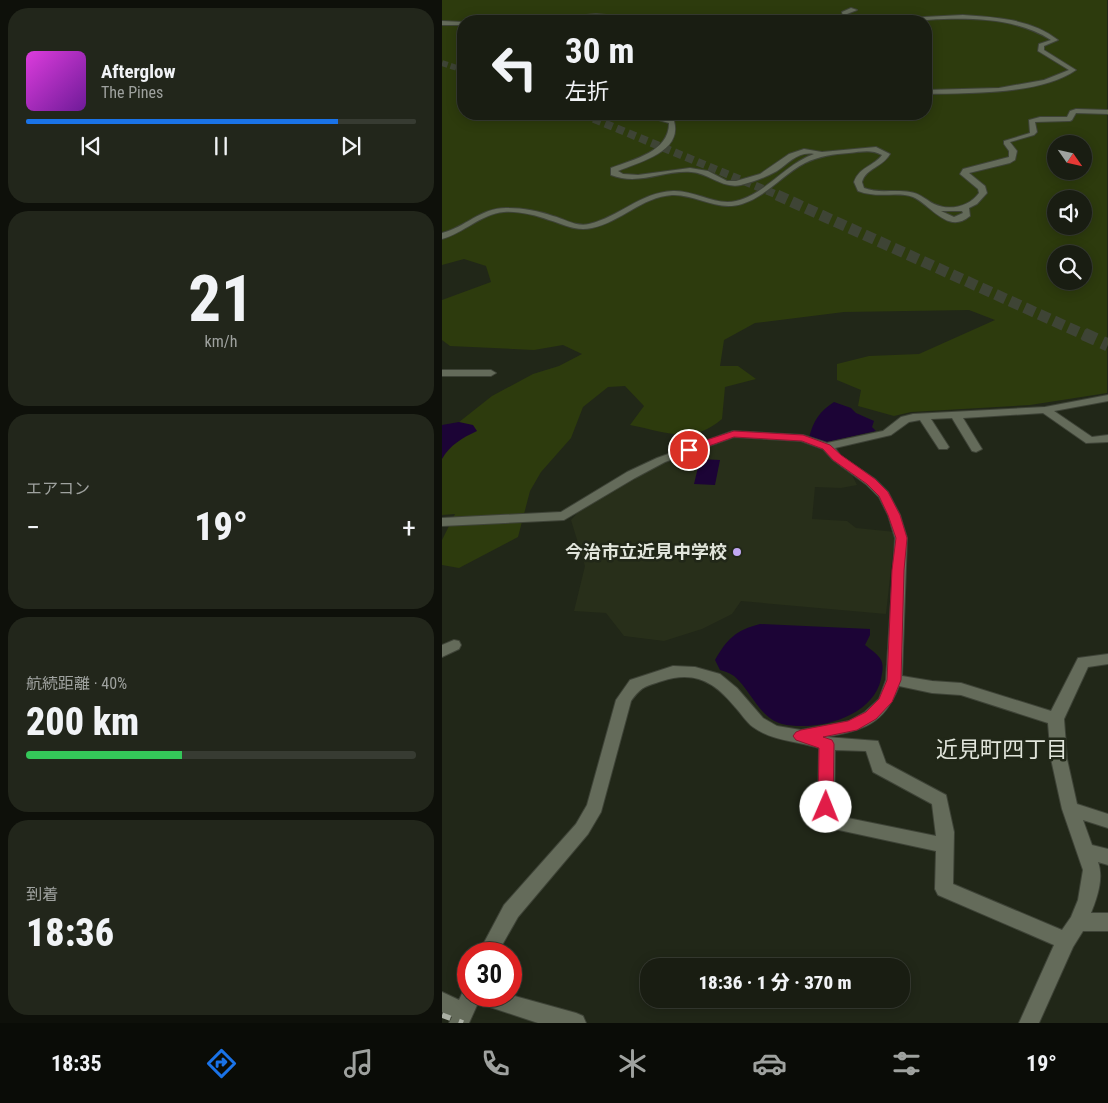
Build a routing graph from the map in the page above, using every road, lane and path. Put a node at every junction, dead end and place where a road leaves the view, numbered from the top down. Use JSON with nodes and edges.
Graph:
{"nodes":[{"id":1,"x":853,"y":9,"type":"dead end"},
{"id":2,"x":845,"y":15,"type":"edge"},
{"id":3,"x":932,"y":19,"type":"edge"},
{"id":4,"x":442,"y":24,"type":"edge"},
{"id":5,"x":457,"y":24,"type":"edge"},
{"id":6,"x":932,"y":92,"type":"edge"},
{"id":7,"x":1108,"y":112,"type":"edge"},
{"id":8,"x":668,"y":120,"type":"edge"},
{"id":9,"x":823,"y":154,"type":"junction"},
{"id":10,"x":442,"y":236,"type":"edge"},
{"id":11,"x":442,"y":373,"type":"edge"},
{"id":12,"x":491,"y":373,"type":"dead end"},
{"id":13,"x":1108,"y":398,"type":"edge"},
{"id":14,"x":1045,"y":410,"type":"junction"},
{"id":15,"x":956,"y":415,"type":"junction"},
{"id":16,"x":923,"y":416,"type":"junction"},
{"id":17,"x":1108,"y":438,"type":"edge"},
{"id":18,"x":827,"y":447,"type":"junction"},
{"id":19,"x":943,"y":447,"type":"dead end"},
{"id":20,"x":976,"y":449,"type":"dead end"},
{"id":21,"x":442,"y":522,"type":"edge"},
{"id":22,"x":1108,"y":659,"type":"edge"},
{"id":23,"x":894,"y":680,"type":"junction"},
{"id":24,"x":1056,"y":719,"type":"junction"},
{"id":25,"x":801,"y":736,"type":"junction"},
{"id":26,"x":827,"y":744,"type":"junction"},
{"id":27,"x":1070,"y":809,"type":"junction"},
{"id":28,"x":1108,"y":821,"type":"edge"},
{"id":29,"x":945,"y":846,"type":"junction"},
{"id":30,"x":1084,"y":850,"type":"junction"},
{"id":31,"x":1108,"y":857,"type":"edge"},
{"id":32,"x":1078,"y":922,"type":"junction"},
{"id":33,"x":1108,"y":922,"type":"edge"},
{"id":34,"x":1066,"y":941,"type":"junction"},
{"id":35,"x":494,"y":942,"type":"edge"},
{"id":36,"x":442,"y":1002,"type":"edge"},
{"id":37,"x":517,"y":1007,"type":"edge"},
{"id":38,"x":465,"y":1010,"type":"edge"},
{"id":39,"x":576,"y":1023,"type":"edge"},
{"id":40,"x":1029,"y":1023,"type":"edge"}],
"edges":[{"from":1,"to":2,"type":"street"},
{"from":3,"to":6,"type":"street"},
{"from":4,"to":5,"type":"street"},
{"from":7,"to":9,"type":"street"},
{"from":8,"to":9,"type":"street"},
{"from":9,"to":10,"type":"street"},
{"from":11,"to":12,"type":"street"},
{"from":13,"to":14,"type":"street"},
{"from":14,"to":15,"type":"street"},
{"from":14,"to":17,"type":"street"},
{"from":15,"to":16,"type":"street"},
{"from":15,"to":20,"type":"street"},
{"from":16,"to":18,"type":"street"},
{"from":16,"to":19,"type":"street"},
{"from":18,"to":21,"type":"street"},
{"from":18,"to":23,"type":"street"},
{"from":22,"to":24,"type":"street"},
{"from":23,"to":24,"type":"street"},
{"from":23,"to":25,"type":"street"},
{"from":24,"to":27,"type":"street"},
{"from":25,"to":26,"type":"street"},
{"from":25,"to":35,"type":"street"},
{"from":26,"to":29,"type":"street"},
{"from":26,"to":29,"type":"street"},
{"from":27,"to":28,"type":"street"},
{"from":27,"to":30,"type":"street"},
{"from":29,"to":34,"type":"street"},
{"from":30,"to":31,"type":"street"},
{"from":30,"to":32,"type":"street"},
{"from":32,"to":33,"type":"street"},
{"from":32,"to":34,"type":"street"},
{"from":34,"to":40,"type":"street"},
{"from":36,"to":38,"type":"street"},
{"from":37,"to":39,"type":"street"}]}
